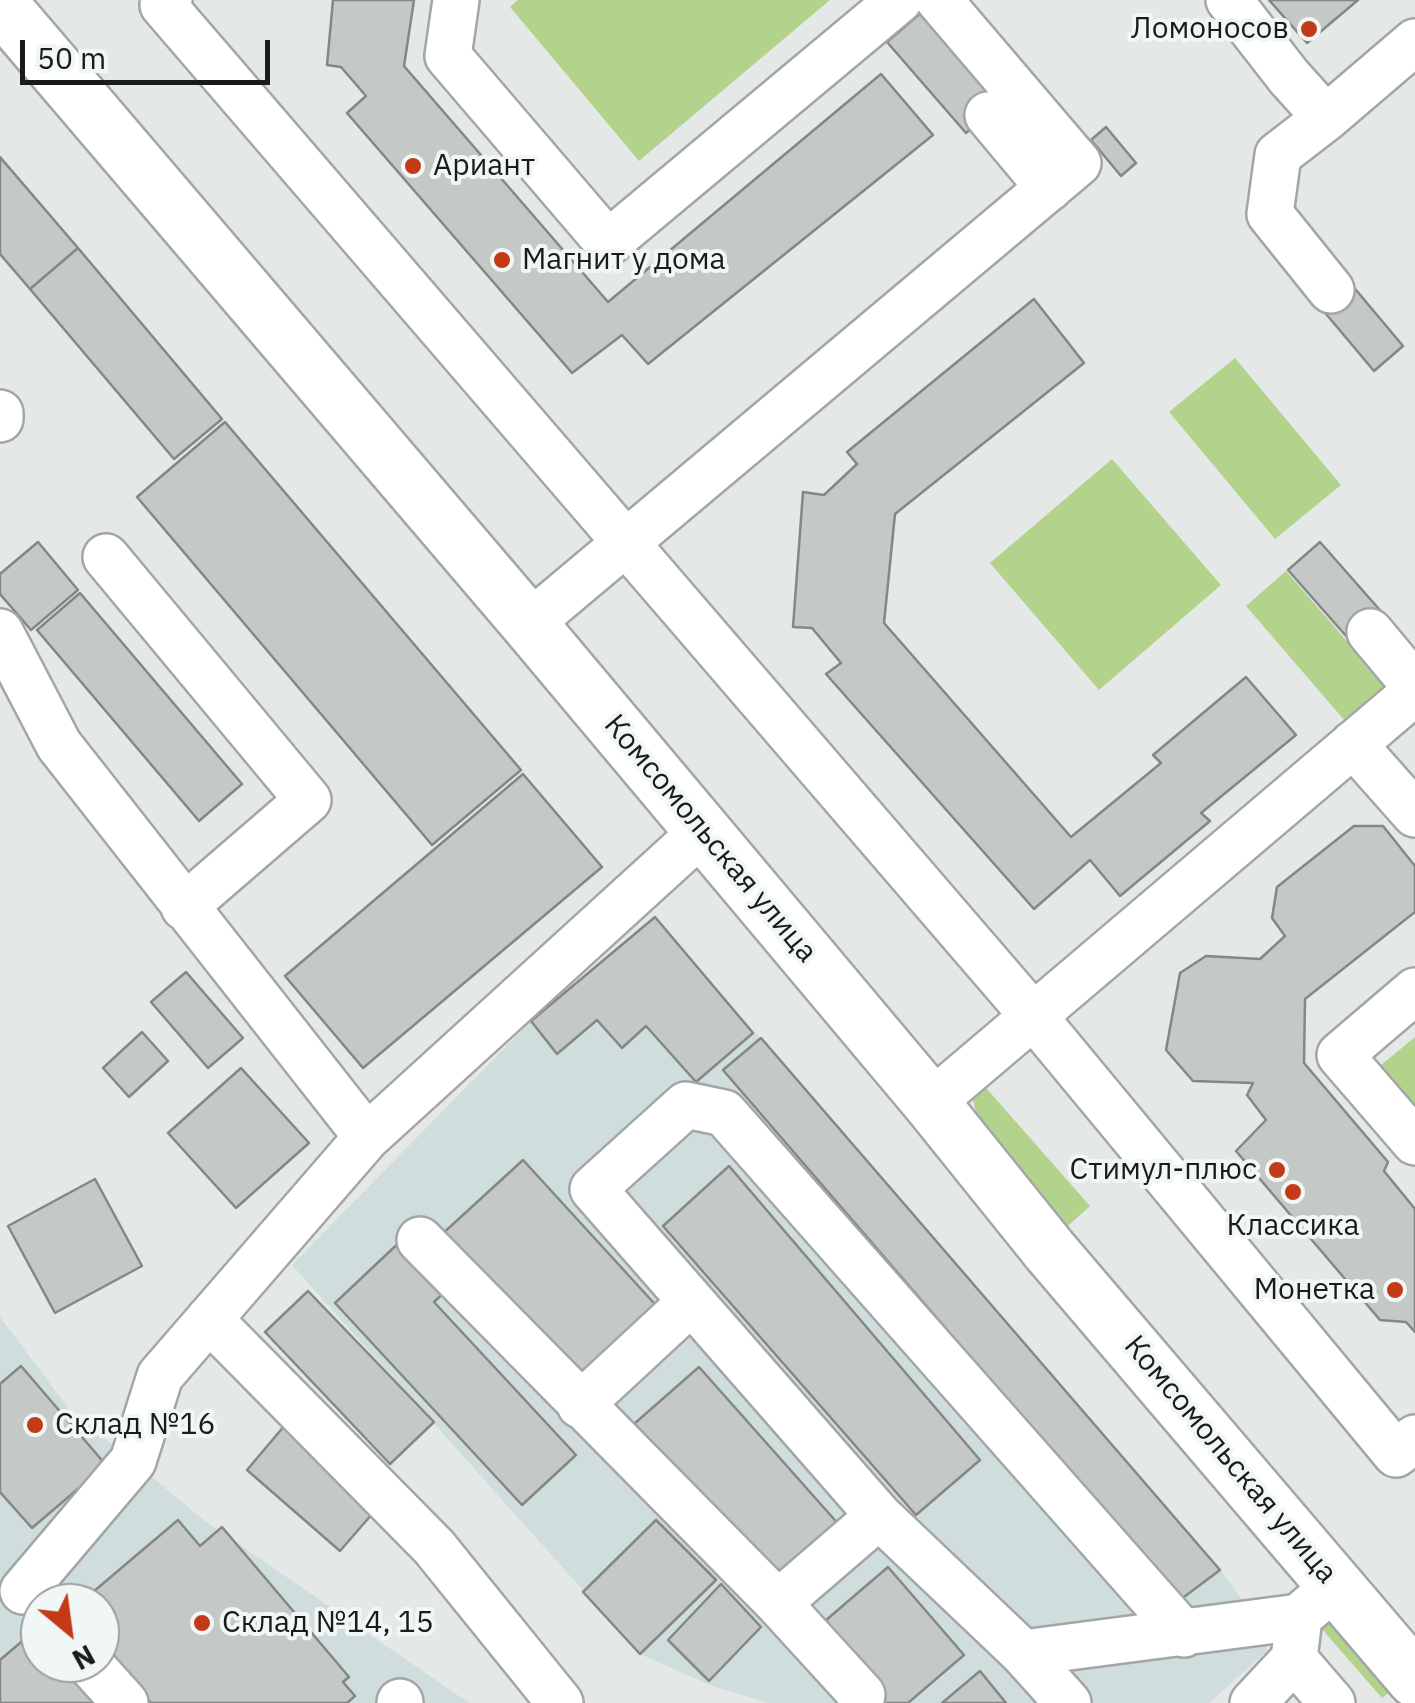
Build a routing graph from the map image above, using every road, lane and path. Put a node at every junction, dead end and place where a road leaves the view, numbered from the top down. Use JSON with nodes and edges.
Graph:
{"nodes":[{"id":1,"x":169,"y":0,"type":"edge"},
{"id":2,"x":456,"y":0,"type":"edge"},
{"id":3,"x":899,"y":0,"type":"edge"},
{"id":4,"x":939,"y":0,"type":"edge"},
{"id":5,"x":1229,"y":0,"type":"edge"},
{"id":6,"x":18,"y":8,"type":"edge"},
{"id":7,"x":1415,"y":42,"type":"edge"},
{"id":8,"x":988,"y":115,"type":"dead end"},
{"id":9,"x":1326,"y":118,"type":"junction"},
{"id":10,"x":1064,"y":176,"type":"junction"},
{"id":11,"x":1330,"y":290,"type":"dead end"},
{"id":12,"x":628,"y":542,"type":"junction"},
{"id":13,"x":106,"y":557,"type":"dead end"},
{"id":14,"x":529,"y":624,"type":"junction"},
{"id":15,"x":0,"y":632,"type":"edge"},
{"id":16,"x":1370,"y":632,"type":"dead end"},
{"id":17,"x":1415,"y":689,"type":"edge"},
{"id":18,"x":1353,"y":744,"type":"junction"},
{"id":19,"x":1415,"y":814,"type":"edge"},
{"id":20,"x":703,"y":831,"type":"junction"},
{"id":21,"x":184,"y":908,"type":"junction"},
{"id":22,"x":1415,"y":991,"type":"edge"},
{"id":23,"x":1035,"y":1018,"type":"junction"},
{"id":24,"x":931,"y":1103,"type":"junction"},
{"id":25,"x":367,"y":1137,"type":"junction"},
{"id":26,"x":1415,"y":1142,"type":"edge"},
{"id":27,"x":420,"y":1240,"type":"dead end"},
{"id":28,"x":690,"y":1303,"type":"junction"},
{"id":29,"x":209,"y":1319,"type":"junction"},
{"id":30,"x":580,"y":1405,"type":"junction"},
{"id":31,"x":1415,"y":1438,"type":"edge"},
{"id":32,"x":880,"y":1516,"type":"junction"},
{"id":33,"x":25,"y":1583,"type":"edge"},
{"id":34,"x":778,"y":1603,"type":"junction"},
{"id":35,"x":1310,"y":1620,"type":"junction"},
{"id":36,"x":1184,"y":1634,"type":"junction"},
{"id":37,"x":1406,"y":1649,"type":"edge"},
{"id":38,"x":1024,"y":1653,"type":"junction"},
{"id":39,"x":107,"y":1683,"type":"edge"},
{"id":40,"x":862,"y":1695,"type":"dead end"},
{"id":41,"x":125,"y":1703,"type":"edge"},
{"id":42,"x":560,"y":1703,"type":"edge"},
{"id":43,"x":1068,"y":1703,"type":"edge"},
{"id":44,"x":1253,"y":1703,"type":"edge"},
{"id":45,"x":1332,"y":1703,"type":"edge"}],
"edges":[{"from":1,"to":12,"type":"lane"},
{"from":2,"to":3,"type":"lane"},
{"from":4,"to":10,"type":"lane"},
{"from":5,"to":9,"type":"lane"},
{"from":6,"to":14,"type":"main road","name":"Комсомольская улица"},
{"from":7,"to":9,"type":"lane"},
{"from":8,"to":10,"type":"lane"},
{"from":9,"to":11,"type":"lane"},
{"from":10,"to":12,"type":"lane"},
{"from":12,"to":14,"type":"lane"},
{"from":12,"to":23,"type":"lane"},
{"from":13,"to":21,"type":"lane"},
{"from":14,"to":20,"type":"main road","name":"Комсомольская улица"},
{"from":15,"to":21,"type":"lane"},
{"from":16,"to":17,"type":"lane"},
{"from":17,"to":18,"type":"lane"},
{"from":18,"to":19,"type":"lane"},
{"from":18,"to":23,"type":"lane"},
{"from":20,"to":24,"type":"main road","name":"Комсомольская улица"},
{"from":20,"to":25,"type":"lane"},
{"from":21,"to":25,"type":"lane"},
{"from":22,"to":26,"type":"lane"},
{"from":23,"to":24,"type":"lane"},
{"from":23,"to":31,"type":"lane"},
{"from":24,"to":35,"type":"main road","name":"Комсомольская улица"},
{"from":25,"to":29,"type":"lane"},
{"from":27,"to":30,"type":"lane"},
{"from":28,"to":30,"type":"lane"},
{"from":28,"to":32,"type":"lane"},
{"from":28,"to":36,"type":"lane"},
{"from":29,"to":33,"type":"lane"},
{"from":29,"to":42,"type":"lane"},
{"from":30,"to":34,"type":"lane"},
{"from":32,"to":34,"type":"lane"},
{"from":32,"to":38,"type":"lane"},
{"from":34,"to":40,"type":"lane"},
{"from":35,"to":36,"type":"lane"},
{"from":35,"to":37,"type":"main road","name":"Комсомольская улица"},
{"from":35,"to":44,"type":"lane"},
{"from":35,"to":45,"type":"lane"},
{"from":36,"to":38,"type":"lane"},
{"from":38,"to":43,"type":"lane"},
{"from":39,"to":41,"type":"lane"}]}
